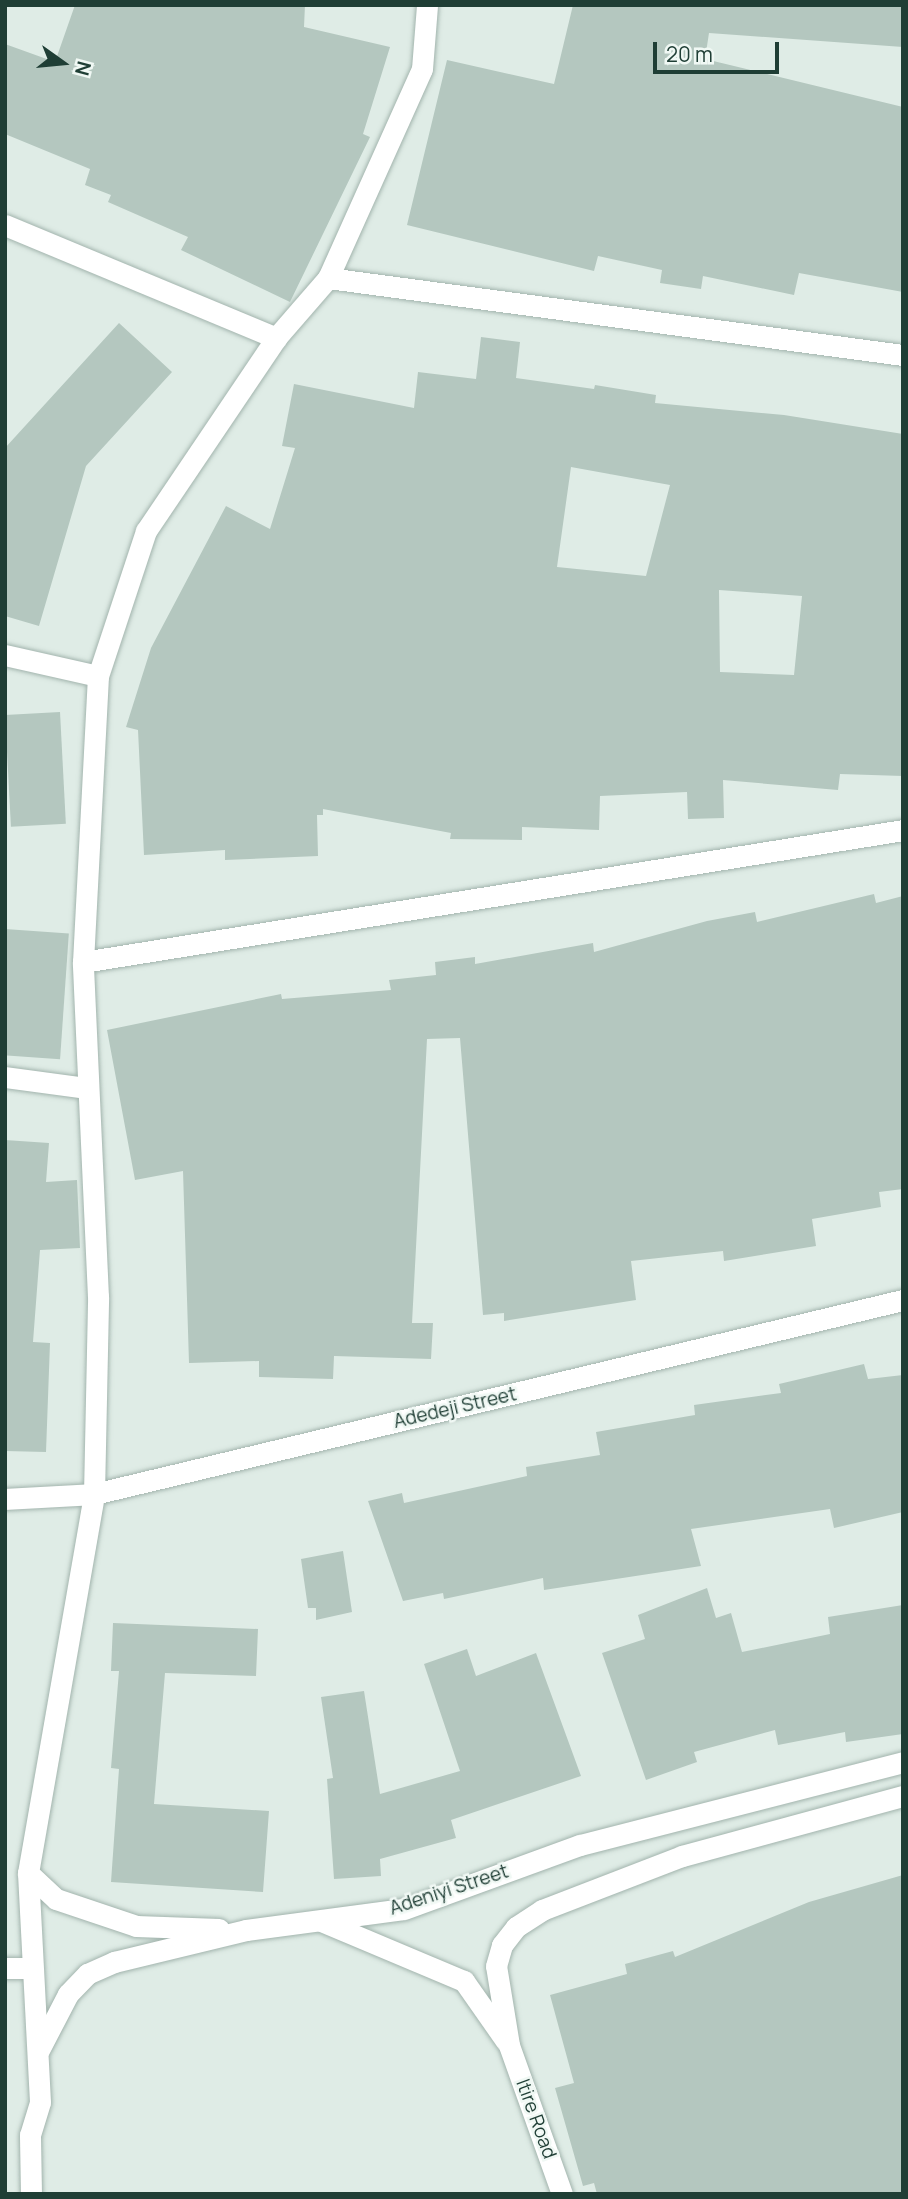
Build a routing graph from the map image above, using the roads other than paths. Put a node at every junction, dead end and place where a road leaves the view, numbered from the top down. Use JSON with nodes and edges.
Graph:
{"nodes":[{"id":1,"x":428,"y":5,"type":"edge"},
{"id":2,"x":5,"y":225,"type":"edge"},
{"id":3,"x":328,"y":278,"type":"junction"},
{"id":4,"x":276,"y":338,"type":"junction"},
{"id":5,"x":903,"y":355,"type":"edge"},
{"id":6,"x":5,"y":654,"type":"edge"},
{"id":7,"x":97,"y":676,"type":"junction"},
{"id":8,"x":903,"y":830,"type":"edge"},
{"id":9,"x":83,"y":962,"type":"junction"},
{"id":10,"x":5,"y":1077,"type":"edge"},
{"id":11,"x":86,"y":1087,"type":"junction"},
{"id":12,"x":903,"y":1300,"type":"edge"},
{"id":13,"x":94,"y":1494,"type":"junction"},
{"id":14,"x":5,"y":1499,"type":"edge"},
{"id":15,"x":903,"y":1762,"type":"edge"},
{"id":16,"x":903,"y":1796,"type":"edge"},
{"id":17,"x":28,"y":1873,"type":"junction"},
{"id":18,"x":321,"y":1921,"type":"junction"},
{"id":19,"x":246,"y":1930,"type":"junction"},
{"id":20,"x":5,"y":1968,"type":"edge"},
{"id":21,"x":32,"y":1968,"type":"junction"},
{"id":22,"x":509,"y":2045,"type":"junction"},
{"id":23,"x":37,"y":2057,"type":"junction"},
{"id":24,"x":31,"y":2194,"type":"edge"},
{"id":25,"x":562,"y":2194,"type":"edge"}],
"edges":[{"from":1,"to":3,"type":"street"},
{"from":2,"to":4,"type":"street"},
{"from":3,"to":4,"type":"street"},
{"from":3,"to":5,"type":"street"},
{"from":4,"to":7,"type":"street"},
{"from":6,"to":7,"type":"street"},
{"from":7,"to":9,"type":"street"},
{"from":8,"to":9,"type":"street"},
{"from":9,"to":11,"type":"street"},
{"from":10,"to":11,"type":"street"},
{"from":11,"to":13,"type":"street"},
{"from":12,"to":13,"type":"street","name":"Adedeji Street"},
{"from":13,"to":14,"type":"street","name":"Adedeji Street"},
{"from":13,"to":17,"type":"street"},
{"from":15,"to":18,"type":"street","name":"Adeniyi Street"},
{"from":16,"to":22,"type":"street"},
{"from":17,"to":19,"type":"street"},
{"from":17,"to":21,"type":"street"},
{"from":18,"to":19,"type":"street","name":"Adeniyi Street"},
{"from":18,"to":22,"type":"street"},
{"from":19,"to":23,"type":"street","name":"Adeniyi Street"},
{"from":20,"to":21,"type":"street"},
{"from":21,"to":23,"type":"street"},
{"from":22,"to":25,"type":"street","name":"Itire Road"},
{"from":23,"to":24,"type":"street"}]}
